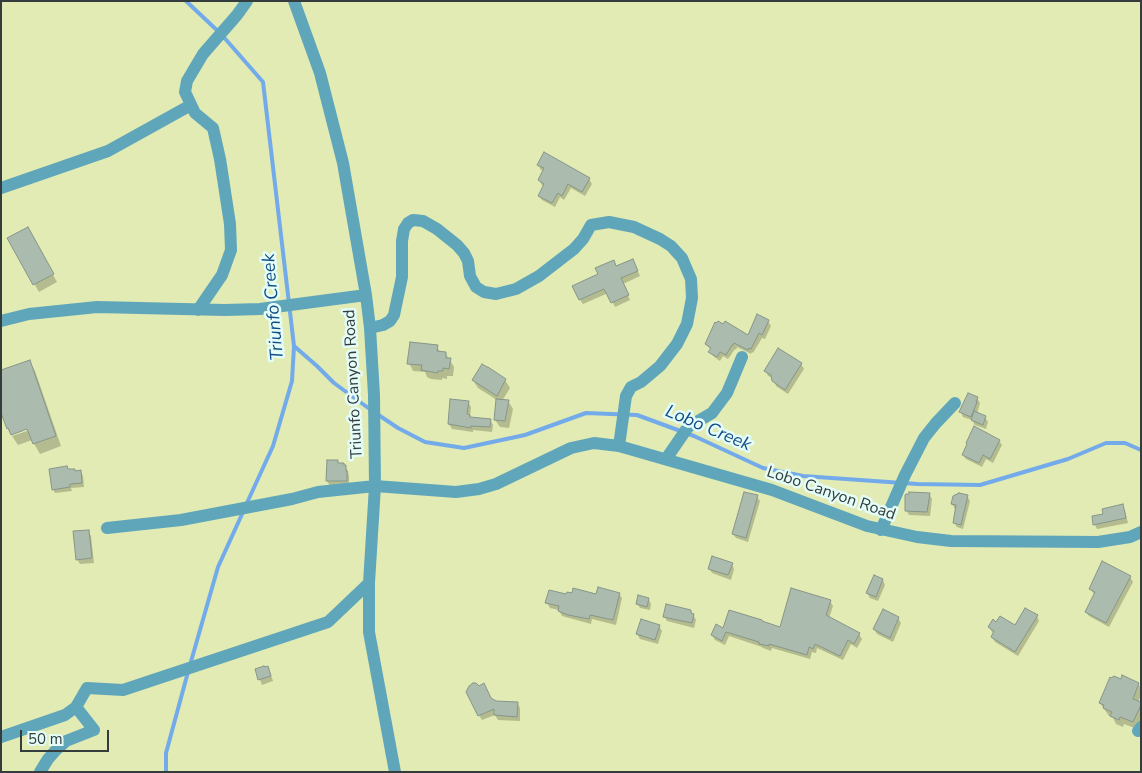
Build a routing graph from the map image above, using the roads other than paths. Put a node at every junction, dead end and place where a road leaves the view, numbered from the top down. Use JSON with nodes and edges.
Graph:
{"nodes":[{"id":1,"x":247,"y":1,"type":"edge"},
{"id":2,"x":294,"y":1,"type":"edge"},
{"id":3,"x":191,"y":106,"type":"junction"},
{"id":4,"x":1,"y":188,"type":"edge"},
{"id":5,"x":366,"y":295,"type":"junction"},
{"id":6,"x":198,"y":310,"type":"junction"},
{"id":7,"x":1,"y":321,"type":"edge"},
{"id":8,"x":370,"y":328,"type":"junction"},
{"id":9,"x":742,"y":357,"type":"dead end"},
{"id":10,"x":955,"y":403,"type":"dead end"},
{"id":11,"x":619,"y":446,"type":"junction"},
{"id":12,"x":666,"y":459,"type":"junction"},
{"id":13,"x":375,"y":486,"type":"junction"},
{"id":14,"x":107,"y":528,"type":"dead end"},
{"id":15,"x":881,"y":530,"type":"junction"},
{"id":16,"x":1141,"y":532,"type":"edge"},
{"id":17,"x":369,"y":583,"type":"junction"},
{"id":18,"x":76,"y":708,"type":"junction"},
{"id":19,"x":1,"y":737,"type":"edge"},
{"id":20,"x":40,"y":772,"type":"edge"},
{"id":21,"x":395,"y":772,"type":"edge"}],
"edges":[{"from":1,"to":3,"type":"street"},
{"from":2,"to":5,"type":"street","name":"Triunfo Canyon Road"},
{"from":3,"to":4,"type":"street"},
{"from":3,"to":6,"type":"street"},
{"from":5,"to":6,"type":"street"},
{"from":5,"to":8,"type":"street","name":"Triunfo Canyon Road"},
{"from":6,"to":7,"type":"street"},
{"from":8,"to":11,"type":"street"},
{"from":8,"to":13,"type":"street","name":"Triunfo Canyon Road"},
{"from":9,"to":12,"type":"street"},
{"from":10,"to":15,"type":"street"},
{"from":11,"to":12,"type":"street","name":"Lobo Canyon Road"},
{"from":11,"to":13,"type":"street","name":"Lobo Canyon Road"},
{"from":12,"to":15,"type":"street","name":"Lobo Canyon Road"},
{"from":13,"to":14,"type":"street","name":"Lobo Canyon Road"},
{"from":13,"to":17,"type":"street","name":"Triunfo Canyon Road"},
{"from":15,"to":16,"type":"street","name":"Lobo Canyon Road"},
{"from":17,"to":18,"type":"street"},
{"from":17,"to":21,"type":"street","name":"Triunfo Canyon Road"},
{"from":18,"to":19,"type":"street"},
{"from":18,"to":20,"type":"street"}]}
